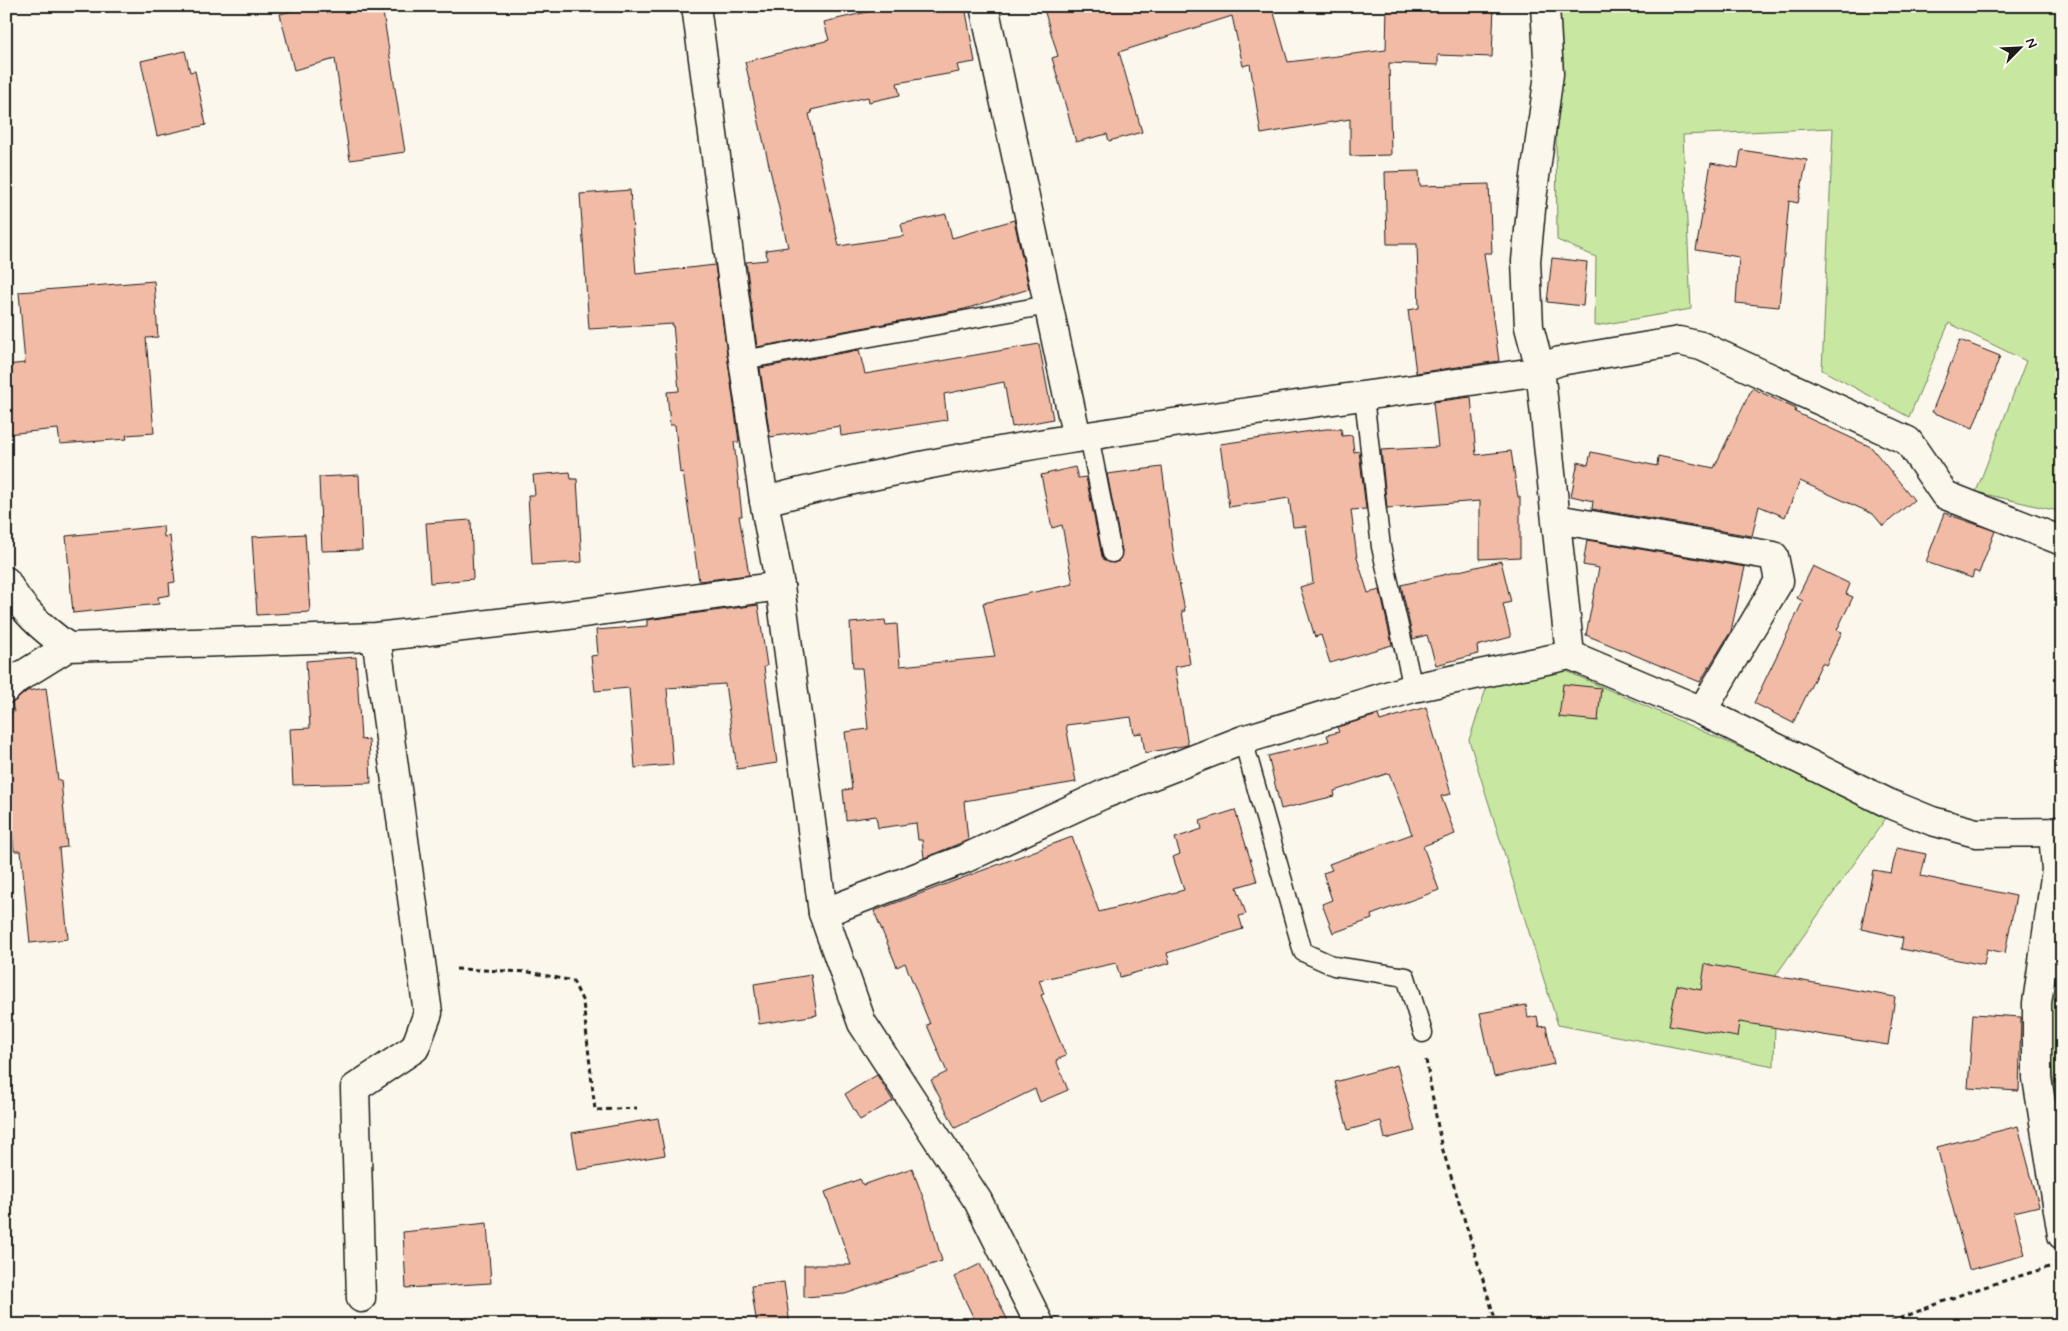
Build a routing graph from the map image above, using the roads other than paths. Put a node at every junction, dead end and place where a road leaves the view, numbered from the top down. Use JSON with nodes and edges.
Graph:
{"nodes":[{"id":1,"x":696,"y":6,"type":"edge"},
{"id":2,"x":984,"y":6,"type":"edge"},
{"id":3,"x":1545,"y":6,"type":"edge"},
{"id":4,"x":1048,"y":305,"type":"junction"},
{"id":5,"x":744,"y":360,"type":"junction"},
{"id":6,"x":1540,"y":368,"type":"junction"},
{"id":7,"x":1364,"y":397,"type":"junction"},
{"id":8,"x":1083,"y":437,"type":"junction"},
{"id":9,"x":764,"y":501,"type":"junction"},
{"id":10,"x":1556,"y":519,"type":"junction"},
{"id":11,"x":2062,"y":541,"type":"edge"},
{"id":12,"x":1112,"y":553,"type":"dead end"},
{"id":13,"x":6,"y":581,"type":"edge"},
{"id":14,"x":780,"y":586,"type":"junction"},
{"id":15,"x":376,"y":637,"type":"junction"},
{"id":16,"x":68,"y":647,"type":"junction"},
{"id":17,"x":1570,"y":655,"type":"junction"},
{"id":18,"x":1413,"y":688,"type":"junction"},
{"id":19,"x":6,"y":689,"type":"edge"},
{"id":20,"x":1702,"y":711,"type":"junction"},
{"id":21,"x":1243,"y":740,"type":"junction"},
{"id":22,"x":2058,"y":830,"type":"edge"},
{"id":23,"x":823,"y":913,"type":"junction"},
{"id":24,"x":1423,"y":1033,"type":"road end"},
{"id":25,"x":2062,"y":1235,"type":"edge"},
{"id":26,"x":361,"y":1298,"type":"dead end"},
{"id":27,"x":1040,"y":1325,"type":"edge"}],
"edges":[{"from":1,"to":5,"type":"street"},
{"from":2,"to":4,"type":"street"},
{"from":3,"to":6,"type":"street"},
{"from":4,"to":5,"type":"lane"},
{"from":4,"to":8,"type":"street"},
{"from":5,"to":9,"type":"street"},
{"from":6,"to":7,"type":"street"},
{"from":6,"to":10,"type":"street"},
{"from":6,"to":11,"type":"street"},
{"from":7,"to":8,"type":"street"},
{"from":7,"to":18,"type":"lane"},
{"from":8,"to":9,"type":"street"},
{"from":8,"to":12,"type":"lane"},
{"from":9,"to":14,"type":"street"},
{"from":10,"to":17,"type":"street"},
{"from":10,"to":20,"type":"street"},
{"from":13,"to":16,"type":"street"},
{"from":14,"to":15,"type":"street"},
{"from":14,"to":23,"type":"street"},
{"from":15,"to":16,"type":"street"},
{"from":15,"to":26,"type":"street"},
{"from":16,"to":19,"type":"street"},
{"from":17,"to":18,"type":"street"},
{"from":17,"to":20,"type":"street"},
{"from":18,"to":21,"type":"street"},
{"from":20,"to":22,"type":"street"},
{"from":21,"to":23,"type":"street"},
{"from":21,"to":24,"type":"lane"},
{"from":22,"to":25,"type":"street"},
{"from":23,"to":27,"type":"street"}]}
